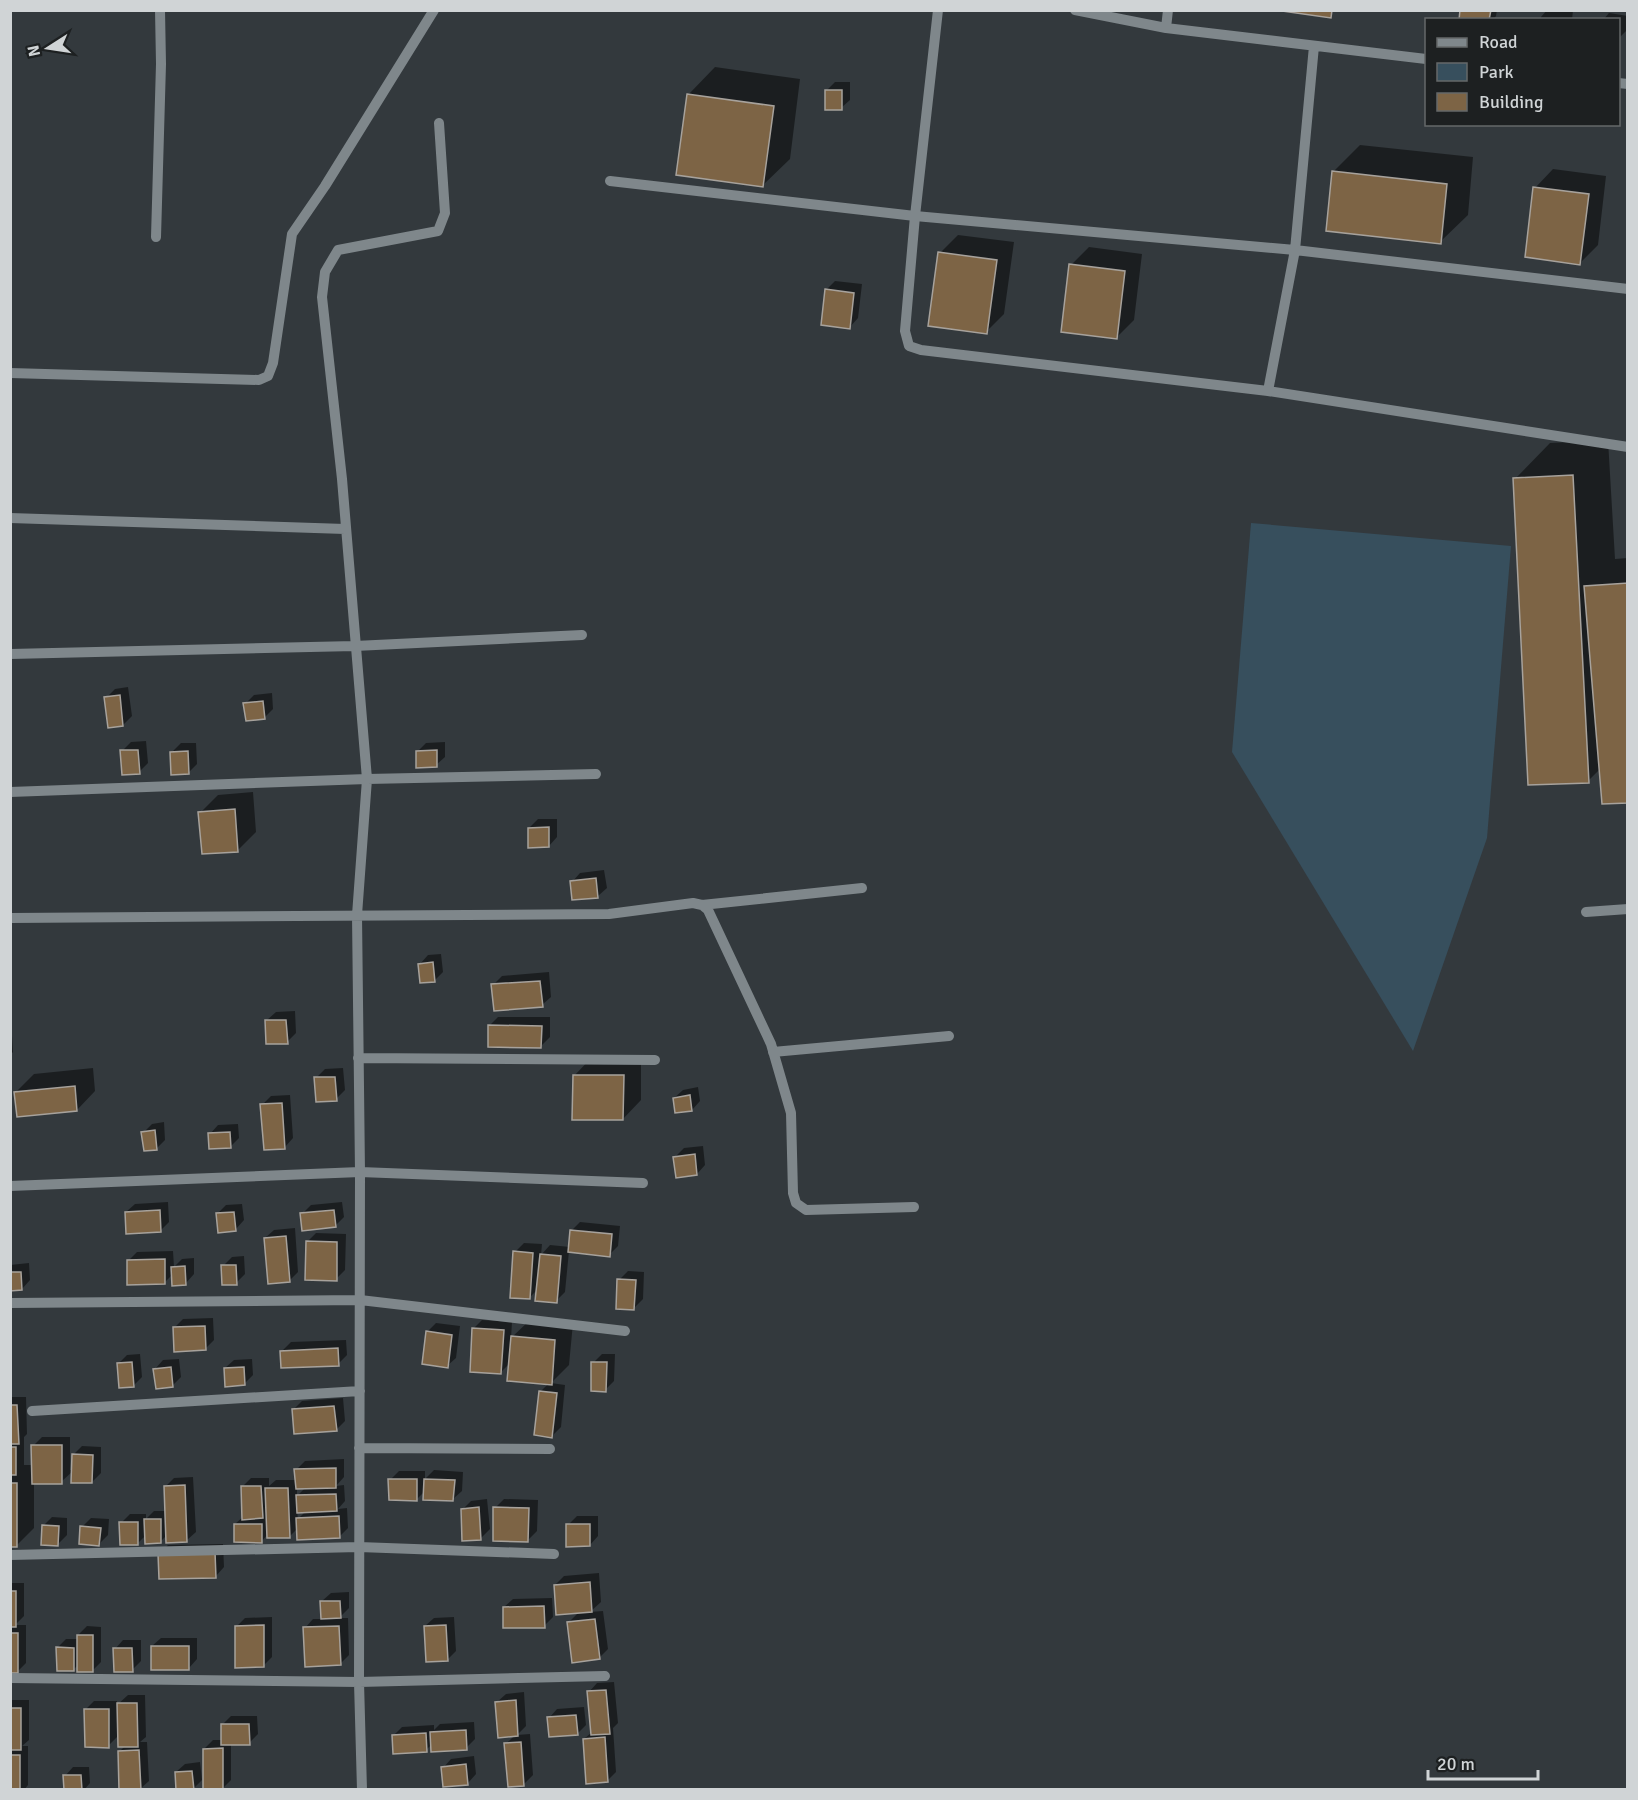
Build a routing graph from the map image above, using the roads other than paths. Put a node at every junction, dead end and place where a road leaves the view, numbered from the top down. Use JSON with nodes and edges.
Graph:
{"nodes":[{"id":1,"x":160,"y":10,"type":"edge"},
{"id":2,"x":434,"y":10,"type":"edge"},
{"id":3,"x":938,"y":10,"type":"edge"},
{"id":4,"x":1075,"y":10,"type":"edge"},
{"id":5,"x":1168,"y":10,"type":"edge"},
{"id":6,"x":1166,"y":28,"type":"junction"},
{"id":7,"x":1314,"y":46,"type":"junction"},
{"id":8,"x":1425,"y":59,"type":"edge"},
{"id":9,"x":439,"y":123,"type":"dead end"},
{"id":10,"x":610,"y":181,"type":"dead end"},
{"id":11,"x":915,"y":216,"type":"junction"},
{"id":12,"x":156,"y":237,"type":"dead end"},
{"id":13,"x":1295,"y":250,"type":"junction"},
{"id":14,"x":1628,"y":289,"type":"edge"},
{"id":15,"x":10,"y":373,"type":"edge"},
{"id":16,"x":1268,"y":391,"type":"junction"},
{"id":17,"x":1628,"y":447,"type":"edge"},
{"id":18,"x":10,"y":518,"type":"edge"},
{"id":19,"x":345,"y":529,"type":"junction"},
{"id":20,"x":582,"y":635,"type":"dead end"},
{"id":21,"x":356,"y":646,"type":"junction"},
{"id":22,"x":10,"y":654,"type":"edge"},
{"id":23,"x":596,"y":774,"type":"dead end"},
{"id":24,"x":367,"y":779,"type":"junction"},
{"id":25,"x":10,"y":792,"type":"edge"},
{"id":26,"x":862,"y":888,"type":"dead end"},
{"id":27,"x":698,"y":904,"type":"junction"},
{"id":28,"x":1628,"y":909,"type":"edge"},
{"id":29,"x":1586,"y":912,"type":"dead end"},
{"id":30,"x":357,"y":915,"type":"junction"},
{"id":31,"x":10,"y":918,"type":"edge"},
{"id":32,"x":949,"y":1036,"type":"dead end"},
{"id":33,"x":773,"y":1052,"type":"junction"},
{"id":34,"x":358,"y":1058,"type":"junction"},
{"id":35,"x":655,"y":1060,"type":"dead end"},
{"id":36,"x":360,"y":1172,"type":"junction"},
{"id":37,"x":643,"y":1183,"type":"dead end"},
{"id":38,"x":10,"y":1186,"type":"edge"},
{"id":39,"x":915,"y":1207,"type":"dead end"},
{"id":40,"x":360,"y":1300,"type":"junction"},
{"id":41,"x":10,"y":1303,"type":"edge"},
{"id":42,"x":625,"y":1331,"type":"dead end"},
{"id":43,"x":360,"y":1391,"type":"junction"},
{"id":44,"x":32,"y":1411,"type":"dead end"},
{"id":45,"x":360,"y":1448,"type":"junction"},
{"id":46,"x":550,"y":1449,"type":"dead end"},
{"id":47,"x":359,"y":1546,"type":"junction"},
{"id":48,"x":554,"y":1554,"type":"dead end"},
{"id":49,"x":10,"y":1555,"type":"edge"},
{"id":50,"x":605,"y":1676,"type":"dead end"},
{"id":51,"x":10,"y":1678,"type":"edge"},
{"id":52,"x":359,"y":1682,"type":"junction"},
{"id":53,"x":362,"y":1790,"type":"edge"}],
"edges":[{"from":1,"to":12,"type":"street"},
{"from":2,"to":15,"type":"street"},
{"from":3,"to":11,"type":"street"},
{"from":4,"to":6,"type":"street"},
{"from":5,"to":6,"type":"street"},
{"from":6,"to":7,"type":"street"},
{"from":7,"to":8,"type":"street"},
{"from":7,"to":13,"type":"street"},
{"from":9,"to":19,"type":"street"},
{"from":10,"to":11,"type":"street"},
{"from":11,"to":13,"type":"street"},
{"from":11,"to":16,"type":"street"},
{"from":13,"to":14,"type":"street"},
{"from":13,"to":16,"type":"street"},
{"from":16,"to":17,"type":"street"},
{"from":18,"to":19,"type":"street"},
{"from":19,"to":21,"type":"street"},
{"from":20,"to":21,"type":"street"},
{"from":21,"to":22,"type":"street"},
{"from":21,"to":24,"type":"street"},
{"from":23,"to":24,"type":"street"},
{"from":24,"to":25,"type":"street"},
{"from":24,"to":30,"type":"street"},
{"from":26,"to":27,"type":"street"},
{"from":27,"to":30,"type":"street"},
{"from":27,"to":33,"type":"street"},
{"from":28,"to":29,"type":"street"},
{"from":30,"to":31,"type":"street"},
{"from":30,"to":34,"type":"street"},
{"from":32,"to":33,"type":"street"},
{"from":33,"to":39,"type":"street"},
{"from":34,"to":35,"type":"street"},
{"from":34,"to":36,"type":"street"},
{"from":36,"to":37,"type":"street"},
{"from":36,"to":38,"type":"street"},
{"from":36,"to":40,"type":"street"},
{"from":40,"to":41,"type":"street"},
{"from":40,"to":42,"type":"street"},
{"from":40,"to":43,"type":"street"},
{"from":43,"to":44,"type":"street"},
{"from":43,"to":45,"type":"street"},
{"from":45,"to":46,"type":"street"},
{"from":45,"to":47,"type":"street"},
{"from":47,"to":48,"type":"street"},
{"from":47,"to":49,"type":"street"},
{"from":47,"to":52,"type":"street"},
{"from":50,"to":52,"type":"street"},
{"from":51,"to":52,"type":"street"},
{"from":52,"to":53,"type":"street"}]}
